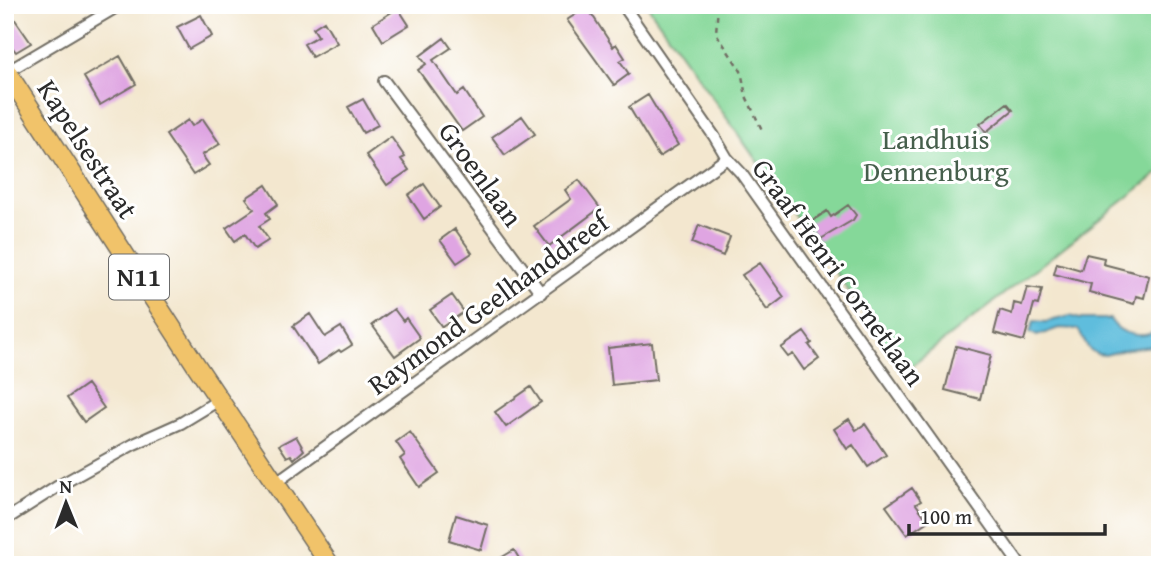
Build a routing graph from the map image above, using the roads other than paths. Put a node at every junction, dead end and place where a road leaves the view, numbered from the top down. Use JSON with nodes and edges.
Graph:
{"nodes":[{"id":1,"x":120,"y":5,"type":"edge"},
{"id":2,"x":622,"y":5,"type":"edge"},
{"id":3,"x":6,"y":71,"type":"edge"},
{"id":4,"x":384,"y":81,"type":"dead end"},
{"id":5,"x":727,"y":158,"type":"junction"},
{"id":6,"x":541,"y":293,"type":"junction"},
{"id":7,"x":219,"y":400,"type":"junction"},
{"id":8,"x":275,"y":484,"type":"junction"},
{"id":9,"x":5,"y":520,"type":"edge"},
{"id":10,"x":330,"y":565,"type":"edge"},
{"id":11,"x":1020,"y":565,"type":"edge"}],
"edges":[{"from":1,"to":3,"type":"street"},
{"from":2,"to":5,"type":"street","name":"Graaf Henri Cornetlaan"},
{"from":3,"to":7,"type":"main road","name":"Kapelsestraat","number":"N11"},
{"from":4,"to":6,"type":"street","name":"Groenlaan"},
{"from":5,"to":6,"type":"street","name":"Raymond Geelhanddreef"},
{"from":5,"to":11,"type":"street","name":"Graaf Henri Cornetlaan"},
{"from":6,"to":8,"type":"street","name":"Raymond Geelhanddreef"},
{"from":7,"to":8,"type":"main road","name":"Kapelsestraat","number":"N11"},
{"from":7,"to":9,"type":"street"},
{"from":8,"to":10,"type":"main road","name":"Kapelsestraat","number":"N11"}]}
